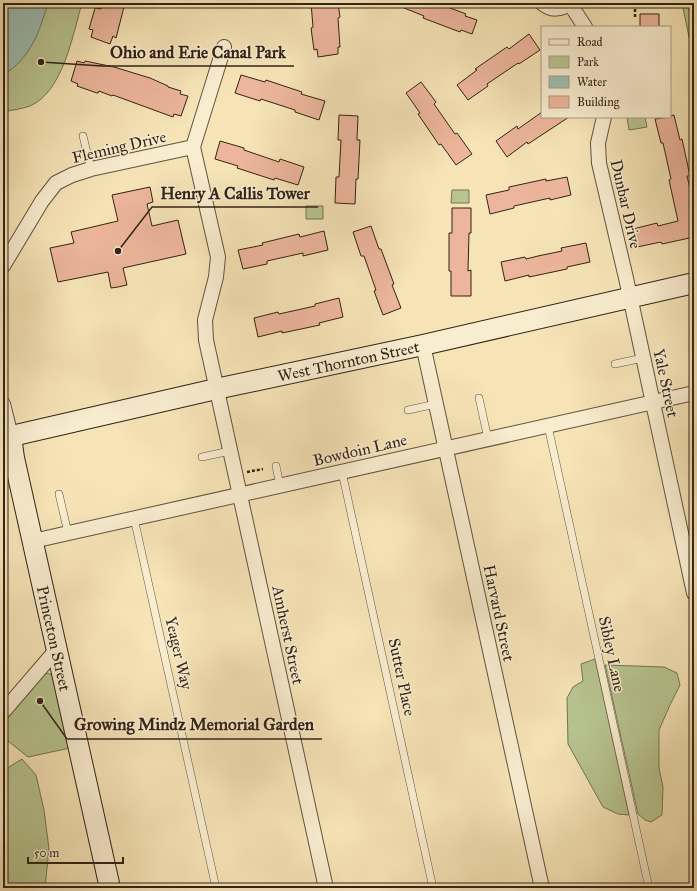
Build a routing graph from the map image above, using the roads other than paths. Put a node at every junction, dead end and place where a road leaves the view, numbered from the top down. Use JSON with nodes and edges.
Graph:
{"nodes":[{"id":1,"x":542,"y":3,"type":"edge"},
{"id":2,"x":570,"y":3,"type":"edge"},
{"id":3,"x":584,"y":26,"type":"edge"},
{"id":4,"x":224,"y":47,"type":"dead end"},
{"id":5,"x":604,"y":118,"type":"edge"},
{"id":6,"x":83,"y":136,"type":"dead end"},
{"id":7,"x":193,"y":147,"type":"junction"},
{"id":8,"x":91,"y":169,"type":"junction"},
{"id":9,"x":3,"y":266,"type":"edge"},
{"id":10,"x":694,"y":283,"type":"edge"},
{"id":11,"x":630,"y":298,"type":"junction"},
{"id":12,"x":423,"y":345,"type":"junction"},
{"id":13,"x":643,"y":358,"type":"junction"},
{"id":14,"x":615,"y":364,"type":"dead end"},
{"id":15,"x":216,"y":389,"type":"junction"},
{"id":16,"x":694,"y":393,"type":"edge"},
{"id":17,"x":480,"y":398,"type":"dead end"},
{"id":18,"x":653,"y":402,"type":"junction"},
{"id":19,"x":3,"y":404,"type":"edge"},
{"id":20,"x":436,"y":404,"type":"junction"},
{"id":21,"x":408,"y":410,"type":"dead end"},
{"id":22,"x":548,"y":426,"type":"junction"},
{"id":23,"x":7,"y":437,"type":"edge"},
{"id":24,"x":488,"y":439,"type":"junction"},
{"id":25,"x":446,"y":449,"type":"junction"},
{"id":26,"x":230,"y":451,"type":"junction"},
{"id":27,"x":202,"y":457,"type":"dead end"},
{"id":28,"x":276,"y":466,"type":"dead end"},
{"id":29,"x":342,"y":472,"type":"junction"},
{"id":30,"x":280,"y":486,"type":"junction"},
{"id":31,"x":59,"y":494,"type":"dead end"},
{"id":32,"x":239,"y":495,"type":"junction"},
{"id":33,"x":134,"y":518,"type":"junction"},
{"id":34,"x":68,"y":533,"type":"junction"},
{"id":35,"x":33,"y":541,"type":"junction"},
{"id":36,"x":694,"y":594,"type":"edge"},
{"id":37,"x":57,"y":649,"type":"junction"},
{"id":38,"x":3,"y":712,"type":"edge"},
{"id":39,"x":110,"y":888,"type":"edge"},
{"id":40,"x":216,"y":888,"type":"edge"},
{"id":41,"x":326,"y":888,"type":"edge"},
{"id":42,"x":433,"y":888,"type":"edge"},
{"id":43,"x":542,"y":888,"type":"edge"},
{"id":44,"x":649,"y":888,"type":"edge"}],
"edges":[{"from":1,"to":2,"type":"street"},
{"from":2,"to":3,"type":"street"},
{"from":4,"to":7,"type":"street"},
{"from":5,"to":11,"type":"street","name":"Dunbar Drive"},
{"from":6,"to":8,"type":"lane"},
{"from":7,"to":8,"type":"street","name":"Fleming Drive"},
{"from":7,"to":15,"type":"street","name":"Amherst Street"},
{"from":8,"to":9,"type":"street","name":"Fleming Drive"},
{"from":10,"to":11,"type":"main road","name":"West Thornton Street"},
{"from":11,"to":12,"type":"main road","name":"West Thornton Street"},
{"from":11,"to":13,"type":"street","name":"Yale Street"},
{"from":12,"to":15,"type":"main road","name":"West Thornton Street"},
{"from":12,"to":20,"type":"street","name":"Harvard Street"},
{"from":13,"to":14,"type":"lane"},
{"from":13,"to":18,"type":"street","name":"Yale Street"},
{"from":15,"to":23,"type":"main road","name":"West Thornton Street"},
{"from":15,"to":26,"type":"street","name":"Amherst Street"},
{"from":16,"to":18,"type":"street","name":"Bowdoin Lane"},
{"from":17,"to":24,"type":"lane"},
{"from":18,"to":22,"type":"street","name":"Bowdoin Lane"},
{"from":18,"to":36,"type":"street","name":"Yale Street"},
{"from":19,"to":23,"type":"street"},
{"from":20,"to":21,"type":"lane"},
{"from":20,"to":25,"type":"street","name":"Harvard Street"},
{"from":22,"to":24,"type":"street","name":"Bowdoin Lane"},
{"from":22,"to":44,"type":"lane","name":"Sibley Lane"},
{"from":23,"to":35,"type":"main road","name":"Princeton Street"},
{"from":24,"to":25,"type":"street","name":"Bowdoin Lane"},
{"from":25,"to":29,"type":"street","name":"Bowdoin Lane"},
{"from":25,"to":43,"type":"street","name":"Harvard Street"},
{"from":26,"to":27,"type":"lane"},
{"from":26,"to":32,"type":"street","name":"Amherst Street"},
{"from":28,"to":30,"type":"lane"},
{"from":29,"to":30,"type":"street","name":"Bowdoin Lane"},
{"from":29,"to":42,"type":"lane","name":"Sutter Place"},
{"from":30,"to":32,"type":"street","name":"Bowdoin Lane"},
{"from":31,"to":34,"type":"lane"},
{"from":32,"to":33,"type":"street","name":"Bowdoin Lane"},
{"from":32,"to":41,"type":"street","name":"Amherst Street"},
{"from":33,"to":34,"type":"street","name":"Bowdoin Lane"},
{"from":33,"to":40,"type":"lane","name":"Yeager Way"},
{"from":34,"to":35,"type":"street","name":"Bowdoin Lane"},
{"from":35,"to":37,"type":"main road","name":"Princeton Street"},
{"from":37,"to":38,"type":"street"},
{"from":37,"to":39,"type":"main road","name":"Princeton Street"}]}
